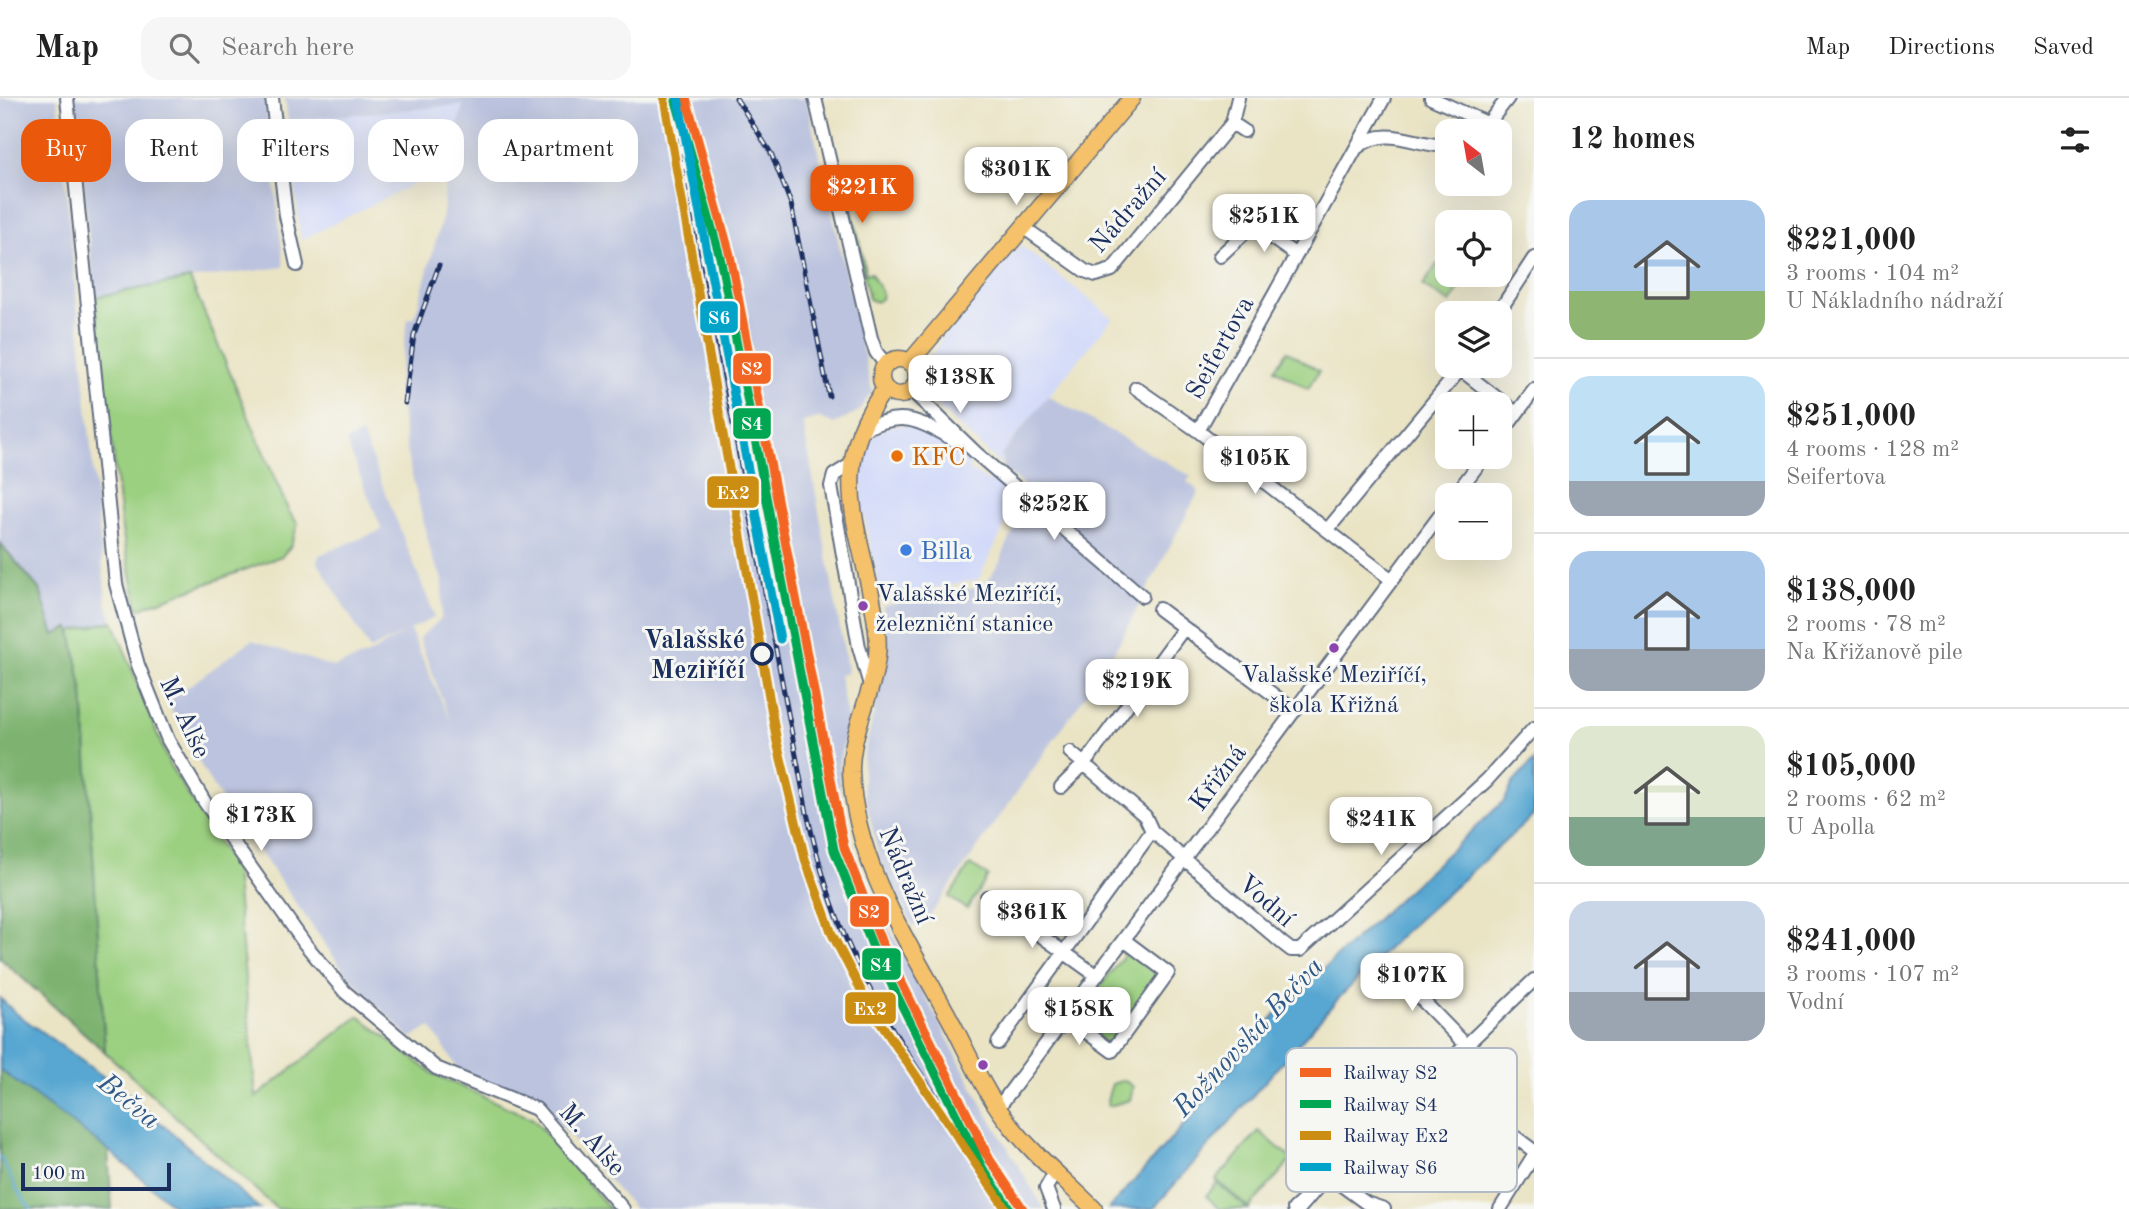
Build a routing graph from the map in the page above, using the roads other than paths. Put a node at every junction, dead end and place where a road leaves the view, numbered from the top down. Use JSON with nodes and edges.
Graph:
{"nodes":[{"id":1,"x":67,"y":98,"type":"edge"},
{"id":2,"x":272,"y":98,"type":"edge"},
{"id":3,"x":815,"y":98,"type":"edge"},
{"id":4,"x":1132,"y":98,"type":"edge"},
{"id":5,"x":1238,"y":98,"type":"edge"},
{"id":6,"x":1431,"y":98,"type":"edge"},
{"id":7,"x":1508,"y":98,"type":"edge"},
{"id":8,"x":1381,"y":103,"type":"edge"},
{"id":9,"x":1469,"y":119,"type":"edge"},
{"id":10,"x":1492,"y":119,"type":"edge"},
{"id":11,"x":1232,"y":123,"type":"junction"},
{"id":12,"x":1244,"y":131,"type":"dead end"},
{"id":13,"x":1396,"y":136,"type":"junction"},
{"id":14,"x":1435,"y":144,"type":"edge"},
{"id":15,"x":1355,"y":149,"type":"junction"},
{"id":16,"x":1255,"y":207,"type":"dead end"},
{"id":17,"x":1253,"y":225,"type":"junction"},
{"id":18,"x":1023,"y":227,"type":"junction"},
{"id":19,"x":1296,"y":255,"type":"junction"},
{"id":20,"x":1220,"y":256,"type":"dead end"},
{"id":21,"x":1534,"y":258,"type":"edge"},
{"id":22,"x":297,"y":265,"type":"dead end"},
{"id":23,"x":1506,"y":301,"type":"edge"},
{"id":24,"x":910,"y":362,"type":"junction"},
{"id":25,"x":886,"y":365,"type":"junction"},
{"id":26,"x":1453,"y":378,"type":"edge"},
{"id":27,"x":1473,"y":378,"type":"edge"},
{"id":28,"x":1136,"y":388,"type":"dead end"},
{"id":29,"x":886,"y":389,"type":"junction"},
{"id":30,"x":1534,"y":390,"type":"edge"},
{"id":31,"x":912,"y":391,"type":"junction"},
{"id":32,"x":1516,"y":413,"type":"junction"},
{"id":33,"x":1512,"y":419,"type":"edge"},
{"id":34,"x":1198,"y":431,"type":"junction"},
{"id":35,"x":858,"y":432,"type":"junction"},
{"id":36,"x":976,"y":453,"type":"junction"},
{"id":37,"x":1475,"y":469,"type":"edge"},
{"id":38,"x":1464,"y":483,"type":"edge"},
{"id":39,"x":1435,"y":522,"type":"edge"},
{"id":40,"x":1328,"y":528,"type":"junction"},
{"id":41,"x":1392,"y":580,"type":"junction"},
{"id":42,"x":1142,"y":596,"type":"dead end"},
{"id":43,"x":1159,"y":609,"type":"dead end"},
{"id":44,"x":1184,"y":628,"type":"junction"},
{"id":45,"x":1295,"y":711,"type":"junction"},
{"id":46,"x":1534,"y":728,"type":"edge"},
{"id":47,"x":1070,"y":752,"type":"dead end"},
{"id":48,"x":1085,"y":763,"type":"junction"},
{"id":49,"x":1061,"y":787,"type":"dead end"},
{"id":50,"x":1152,"y":831,"type":"junction"},
{"id":51,"x":1185,"y":858,"type":"junction"},
{"id":52,"x":987,"y":897,"type":"dead end"},
{"id":53,"x":1124,"y":940,"type":"junction"},
{"id":54,"x":1066,"y":953,"type":"junction"},
{"id":55,"x":1387,"y":964,"type":"dead end"},
{"id":56,"x":1097,"y":976,"type":"junction"},
{"id":57,"x":1534,"y":980,"type":"edge"},
{"id":58,"x":1066,"y":1017,"type":"junction"},
{"id":59,"x":1460,"y":1039,"type":"dead end"},
{"id":60,"x":998,"y":1043,"type":"dead end"},
{"id":61,"x":1462,"y":1048,"type":"edge"},
{"id":62,"x":998,"y":1108,"type":"junction"},
{"id":63,"x":1517,"y":1140,"type":"edge"},
{"id":64,"x":1534,"y":1153,"type":"edge"},
{"id":65,"x":1056,"y":1171,"type":"junction"},
{"id":66,"x":1517,"y":1181,"type":"edge"},
{"id":67,"x":1313,"y":1192,"type":"edge"},
{"id":68,"x":1351,"y":1192,"type":"edge"},
{"id":69,"x":1510,"y":1192,"type":"edge"},
{"id":70,"x":1092,"y":1206,"type":"edge"},
{"id":71,"x":622,"y":1209,"type":"edge"},
{"id":72,"x":1054,"y":1209,"type":"edge"},
{"id":73,"x":1296,"y":1209,"type":"edge"},
{"id":74,"x":1384,"y":1209,"type":"edge"},
{"id":75,"x":1500,"y":1209,"type":"edge"}],
"edges":[{"from":1,"to":71,"type":"street","name":"M. Alše"},
{"from":2,"to":22,"type":"street"},
{"from":3,"to":25,"type":"street"},
{"from":4,"to":18,"type":"main road"},
{"from":5,"to":11,"type":"street","name":"Nádražní"},
{"from":6,"to":9,"type":"street"},
{"from":7,"to":10,"type":"street"},
{"from":8,"to":13,"type":"street"},
{"from":8,"to":15,"type":"street","name":"Seifertova"},
{"from":11,"to":12,"type":"street"},
{"from":11,"to":18,"type":"street","name":"Nádražní"},
{"from":13,"to":14,"type":"street"},
{"from":13,"to":15,"type":"street"},
{"from":15,"to":19,"type":"street","name":"Seifertova"},
{"from":16,"to":17,"type":"street"},
{"from":17,"to":19,"type":"street"},
{"from":17,"to":20,"type":"street"},
{"from":18,"to":24,"type":"main road"},
{"from":19,"to":34,"type":"street","name":"Seifertova"},
{"from":21,"to":23,"type":"street"},
{"from":24,"to":25,"type":"main road"},
{"from":24,"to":31,"type":"main road"},
{"from":25,"to":29,"type":"main road"},
{"from":26,"to":40,"type":"street"},
{"from":27,"to":32,"type":"street"},
{"from":28,"to":34,"type":"street"},
{"from":29,"to":31,"type":"main road"},
{"from":29,"to":35,"type":"main road","name":"Nádražní"},
{"from":30,"to":32,"type":"street"},
{"from":31,"to":36,"type":"street"},
{"from":32,"to":33,"type":"street"},
{"from":34,"to":40,"type":"street"},
{"from":35,"to":36,"type":"street"},
{"from":35,"to":62,"type":"main road","name":"Nádražní"},
{"from":36,"to":42,"type":"street"},
{"from":37,"to":38,"type":"street"},
{"from":39,"to":41,"type":"street","name":"Křižná"},
{"from":40,"to":41,"type":"street"},
{"from":41,"to":45,"type":"street","name":"Křižná"},
{"from":43,"to":44,"type":"street"},
{"from":44,"to":45,"type":"street"},
{"from":44,"to":48,"type":"street"},
{"from":45,"to":51,"type":"street","name":"Křižná"},
{"from":46,"to":51,"type":"street","name":"Vodní"},
{"from":47,"to":48,"type":"street"},
{"from":48,"to":49,"type":"street"},
{"from":48,"to":50,"type":"street"},
{"from":50,"to":51,"type":"street"},
{"from":50,"to":54,"type":"street"},
{"from":51,"to":53,"type":"street","name":"Křižná"},
{"from":52,"to":54,"type":"street"},
{"from":53,"to":56,"type":"street","name":"Křižná"},
{"from":53,"to":58,"type":"street"},
{"from":54,"to":56,"type":"street"},
{"from":54,"to":60,"type":"street"},
{"from":55,"to":59,"type":"street"},
{"from":56,"to":58,"type":"street","name":"Křižná"},
{"from":57,"to":61,"type":"street"},
{"from":58,"to":62,"type":"street","name":"Křižná"},
{"from":62,"to":65,"type":"main road","name":"Nádražní"},
{"from":63,"to":64,"type":"street"},
{"from":64,"to":66,"type":"street"},
{"from":65,"to":70,"type":"main road","name":"Nádražní"},
{"from":65,"to":72,"type":"street"},
{"from":67,"to":73,"type":"street"},
{"from":68,"to":74,"type":"street"},
{"from":69,"to":75,"type":"street"}]}
